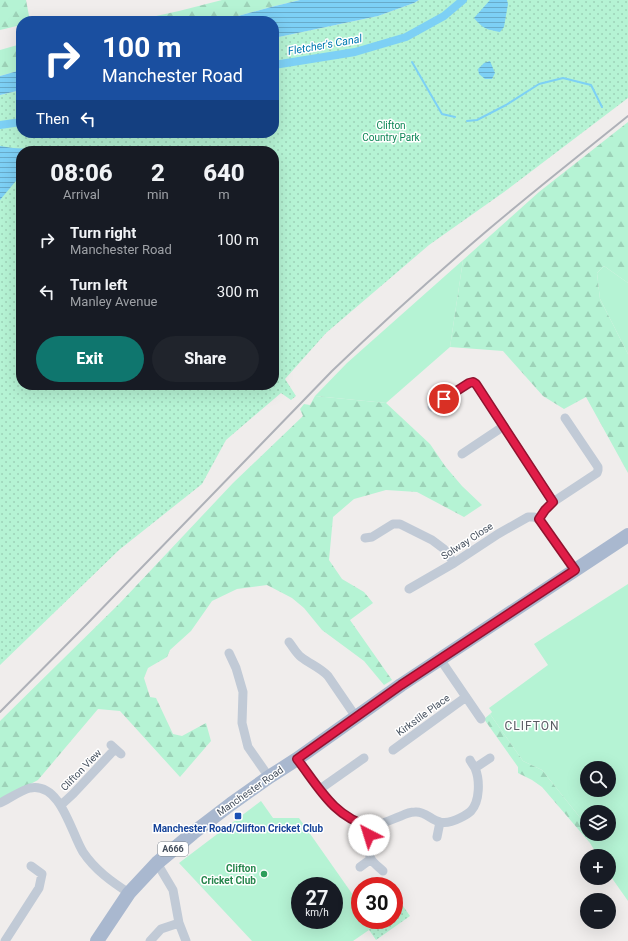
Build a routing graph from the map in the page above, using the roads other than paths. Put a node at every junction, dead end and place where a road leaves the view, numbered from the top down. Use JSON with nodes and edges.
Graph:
{"nodes":[{"id":1,"x":432,"y":407,"type":"dead end"},
{"id":2,"x":565,"y":418,"type":"dead end"},
{"id":3,"x":504,"y":426,"type":"junction"},
{"id":4,"x":462,"y":454,"type":"dead end"},
{"id":5,"x":553,"y":502,"type":"junction"},
{"id":6,"x":539,"y":519,"type":"junction"},
{"id":7,"x":628,"y":535,"type":"edge"},
{"id":8,"x":365,"y":538,"type":"dead end"},
{"id":9,"x":454,"y":563,"type":"junction"},
{"id":10,"x":575,"y":570,"type":"junction"},
{"id":11,"x":409,"y":589,"type":"dead end"},
{"id":12,"x":289,"y":642,"type":"dead end"},
{"id":13,"x":229,"y":653,"type":"dead end"},
{"id":14,"x":440,"y":659,"type":"junction"},
{"id":15,"x":466,"y":697,"type":"junction"},
{"id":16,"x":356,"y":717,"type":"junction"},
{"id":17,"x":481,"y":720,"type":"dead end"},
{"id":18,"x":116,"y":749,"type":"dead end"},
{"id":19,"x":393,"y":750,"type":"dead end"},
{"id":20,"x":364,"y":758,"type":"dead end"},
{"id":21,"x":490,"y":758,"type":"dead end"},
{"id":22,"x":297,"y":759,"type":"junction"},
{"id":23,"x":470,"y":760,"type":"dead end"},
{"id":24,"x":475,"y":768,"type":"junction"},
{"id":25,"x":269,"y":777,"type":"junction"},
{"id":26,"x":320,"y":789,"type":"junction"},
{"id":27,"x":0,"y":803,"type":"edge"},
{"id":28,"x":61,"y":805,"type":"junction"},
{"id":29,"x":440,"y":822,"type":"junction"},
{"id":30,"x":370,"y":826,"type":"junction"},
{"id":31,"x":437,"y":837,"type":"dead end"},
{"id":32,"x":371,"y":859,"type":"junction"},
{"id":33,"x":157,"y":863,"type":"junction"},
{"id":34,"x":30,"y":866,"type":"dead end"},
{"id":35,"x":360,"y":867,"type":"dead end"},
{"id":36,"x":383,"y":871,"type":"dead end"},
{"id":37,"x":130,"y":893,"type":"junction"},
{"id":38,"x":179,"y":923,"type":"junction"},
{"id":39,"x":5,"y":941,"type":"edge"},
{"id":40,"x":97,"y":941,"type":"edge"},
{"id":41,"x":150,"y":941,"type":"edge"},
{"id":42,"x":186,"y":941,"type":"edge"}],
"edges":[{"from":1,"to":3,"type":"street"},
{"from":2,"to":5,"type":"street"},
{"from":3,"to":4,"type":"street"},
{"from":3,"to":5,"type":"street"},
{"from":5,"to":6,"type":"street"},
{"from":6,"to":9,"type":"street","name":"Solway Close"},
{"from":6,"to":10,"type":"street"},
{"from":7,"to":10,"type":"main road","name":"Manchester Road","number":"A666"},
{"from":8,"to":9,"type":"street"},
{"from":9,"to":11,"type":"street","name":"Solway Close"},
{"from":10,"to":14,"type":"main road","name":"Manchester Road","number":"A666"},
{"from":12,"to":16,"type":"street"},
{"from":13,"to":25,"type":"street"},
{"from":14,"to":15,"type":"street"},
{"from":14,"to":16,"type":"main road","name":"Manchester Road","number":"A666"},
{"from":15,"to":17,"type":"street"},
{"from":15,"to":19,"type":"street","name":"Kirkstile Place"},
{"from":16,"to":22,"type":"main road","name":"Manchester Road","number":"A666"},
{"from":18,"to":28,"type":"street","name":"Clifton View"},
{"from":20,"to":26,"type":"street"},
{"from":21,"to":24,"type":"street"},
{"from":22,"to":25,"type":"main road","name":"Manchester Road","number":"A666"},
{"from":22,"to":26,"type":"street"},
{"from":23,"to":24,"type":"street"},
{"from":24,"to":29,"type":"street"},
{"from":25,"to":33,"type":"main road","name":"Manchester Road","number":"A666"},
{"from":26,"to":30,"type":"street"},
{"from":27,"to":28,"type":"street"},
{"from":28,"to":37,"type":"street"},
{"from":29,"to":30,"type":"street"},
{"from":29,"to":31,"type":"street"},
{"from":30,"to":32,"type":"street"},
{"from":32,"to":35,"type":"street"},
{"from":32,"to":36,"type":"street"},
{"from":33,"to":37,"type":"main road","name":"Manchester Road","number":"A666"},
{"from":33,"to":38,"type":"street"},
{"from":34,"to":39,"type":"street"},
{"from":37,"to":40,"type":"main road","name":"Manchester Road","number":"A666"},
{"from":38,"to":41,"type":"street"},
{"from":38,"to":42,"type":"street"}]}
